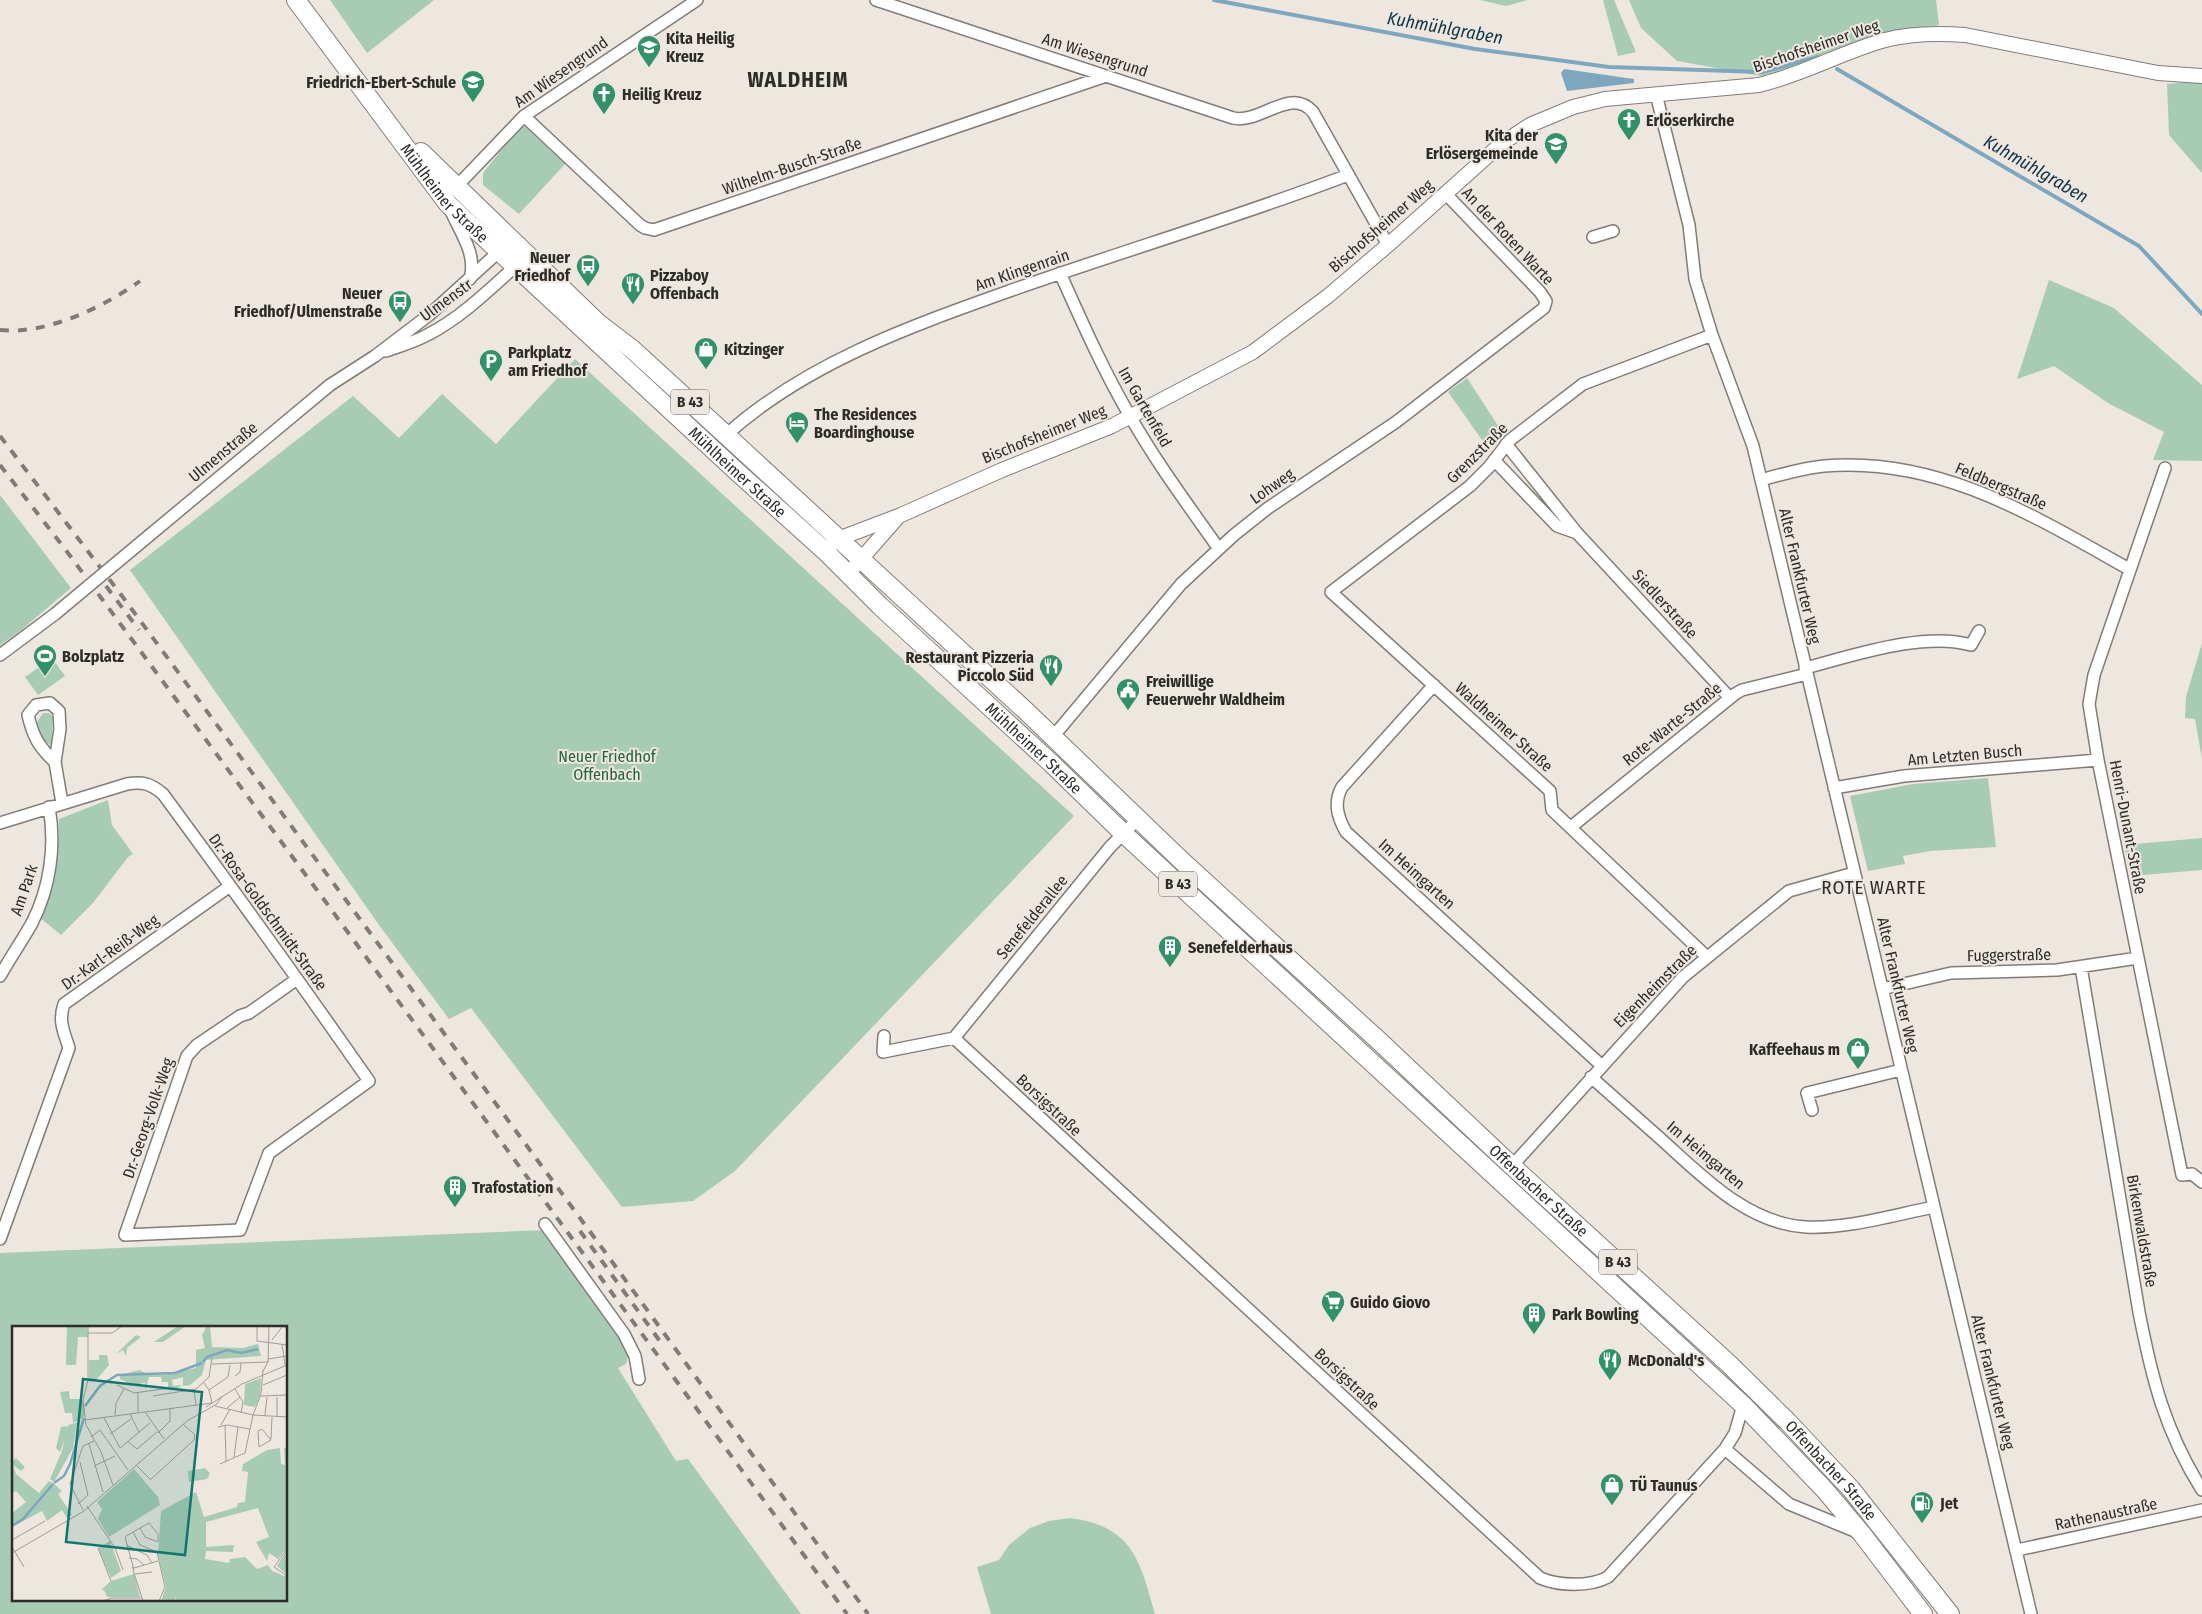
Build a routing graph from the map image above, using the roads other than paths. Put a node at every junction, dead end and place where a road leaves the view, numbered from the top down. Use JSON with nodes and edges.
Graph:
{"nodes":[{"id":1,"x":296,"y":0,"type":"edge"},
{"id":2,"x":697,"y":0,"type":"edge"},
{"id":3,"x":876,"y":0,"type":"edge"},
{"id":4,"x":1106,"y":76,"type":"junction"},
{"id":5,"x":2202,"y":76,"type":"edge"},
{"id":6,"x":1656,"y":94,"type":"junction"},
{"id":7,"x":524,"y":116,"type":"junction"},
{"id":8,"x":392,"y":127,"type":"junction"},
{"id":9,"x":1348,"y":175,"type":"junction"},
{"id":10,"x":456,"y":187,"type":"junction"},
{"id":11,"x":1445,"y":194,"type":"junction"},
{"id":12,"x":448,"y":204,"type":"junction"},
{"id":13,"x":1613,"y":231,"type":"dead end"},
{"id":14,"x":1593,"y":237,"type":"dead end"},
{"id":15,"x":512,"y":239,"type":"junction"},
{"id":16,"x":1388,"y":245,"type":"junction"},
{"id":17,"x":499,"y":252,"type":"junction"},
{"id":18,"x":521,"y":261,"type":"junction"},
{"id":19,"x":1060,"y":273,"type":"junction"},
{"id":20,"x":470,"y":279,"type":"junction"},
{"id":21,"x":1546,"y":301,"type":"joint"},
{"id":22,"x":1712,"y":335,"type":"junction"},
{"id":23,"x":375,"y":356,"type":"junction"},
{"id":24,"x":1130,"y":418,"type":"junction"},
{"id":25,"x":726,"y":434,"type":"junction"},
{"id":26,"x":1506,"y":444,"type":"junction"},
{"id":27,"x":1494,"y":460,"type":"junction"},
{"id":28,"x":2165,"y":468,"type":"dead end"},
{"id":29,"x":1761,"y":480,"type":"junction"},
{"id":30,"x":900,"y":515,"type":"junction"},
{"id":31,"x":1577,"y":533,"type":"junction"},
{"id":32,"x":832,"y":545,"type":"junction"},
{"id":33,"x":1219,"y":549,"type":"junction"},
{"id":34,"x":861,"y":560,"type":"junction"},
{"id":35,"x":2129,"y":569,"type":"junction"},
{"id":36,"x":848,"y":574,"type":"junction"},
{"id":37,"x":1332,"y":592,"type":"joint"},
{"id":38,"x":1978,"y":632,"type":"dead end"},
{"id":39,"x":0,"y":655,"type":"edge"},
{"id":40,"x":1806,"y":671,"type":"junction"},
{"id":41,"x":1434,"y":685,"type":"junction"},
{"id":42,"x":1730,"y":698,"type":"junction"},
{"id":43,"x":1052,"y":738,"type":"junction"},
{"id":44,"x":2098,"y":760,"type":"junction"},
{"id":45,"x":55,"y":762,"type":"junction"},
{"id":46,"x":1106,"y":788,"type":"joint"},
{"id":47,"x":1834,"y":788,"type":"junction"},
{"id":48,"x":62,"y":803,"type":"junction"},
{"id":49,"x":1094,"y":806,"type":"joint"},
{"id":50,"x":49,"y":807,"type":"junction"},
{"id":51,"x":1138,"y":819,"type":"junction"},
{"id":52,"x":0,"y":823,"type":"edge"},
{"id":53,"x":1571,"y":827,"type":"junction"},
{"id":54,"x":1123,"y":833,"type":"junction"},
{"id":55,"x":1854,"y":874,"type":"junction"},
{"id":56,"x":230,"y":886,"type":"junction"},
{"id":57,"x":1706,"y":956,"type":"junction"},
{"id":58,"x":2138,"y":958,"type":"junction"},
{"id":59,"x":2081,"y":968,"type":"junction"},
{"id":60,"x":0,"y":976,"type":"edge"},
{"id":61,"x":297,"y":978,"type":"junction"},
{"id":62,"x":1882,"y":989,"type":"junction"},
{"id":63,"x":884,"y":1036,"type":"dead end"},
{"id":64,"x":954,"y":1038,"type":"junction"},
{"id":65,"x":1601,"y":1065,"type":"junction"},
{"id":66,"x":1901,"y":1070,"type":"junction"},
{"id":67,"x":1591,"y":1076,"type":"junction"},
{"id":68,"x":1812,"y":1110,"type":"dead end"},
{"id":69,"x":1512,"y":1166,"type":"junction"},
{"id":70,"x":2202,"y":1182,"type":"edge"},
{"id":71,"x":1934,"y":1207,"type":"junction"},
{"id":72,"x":545,"y":1224,"type":"dead end"},
{"id":73,"x":240,"y":1230,"type":"joint"},
{"id":74,"x":0,"y":1239,"type":"edge"},
{"id":75,"x":638,"y":1378,"type":"dead end"},
{"id":76,"x":1743,"y":1405,"type":"junction"},
{"id":77,"x":1725,"y":1449,"type":"junction"},
{"id":78,"x":2202,"y":1490,"type":"edge"},
{"id":79,"x":2202,"y":1510,"type":"edge"},
{"id":80,"x":1862,"y":1534,"type":"junction"},
{"id":81,"x":2017,"y":1550,"type":"junction"},
{"id":82,"x":1922,"y":1614,"type":"edge"},
{"id":83,"x":1950,"y":1614,"type":"edge"},
{"id":84,"x":2032,"y":1614,"type":"edge"}],
"edges":[{"from":1,"to":8,"type":"main road","name":"Mühlheimer Straße","number":"B 43"},
{"from":2,"to":7,"type":"street","name":"Am Wiesengrund"},
{"from":3,"to":4,"type":"street","name":"Am Wiesengrund"},
{"from":4,"to":7,"type":"street","name":"Wilhelm-Busch-Straße"},
{"from":4,"to":9,"type":"street","name":"Am Wiesengrund"},
{"from":5,"to":6,"type":"street","name":"Bischofsheimer Weg"},
{"from":6,"to":11,"type":"street","name":"Bischofsheimer Weg"},
{"from":6,"to":22,"type":"street","name":"Alter Frankfurter Weg"},
{"from":7,"to":10,"type":"street","name":"Am Wiesengrund"},
{"from":8,"to":10,"type":"main road","name":"Mühlheimer Straße","number":"B 43"},
{"from":8,"to":12,"type":"main road","name":"Mühlheimer Straße"},
{"from":9,"to":16,"type":"street"},
{"from":9,"to":19,"type":"street","name":"Am Klingenrain"},
{"from":10,"to":15,"type":"main road","name":"Mühlheimer Straße","number":"B 43"},
{"from":11,"to":16,"type":"street","name":"Bischofsheimer Weg"},
{"from":11,"to":21,"type":"street","name":"An der Roten Warte"},
{"from":12,"to":17,"type":"main road","name":"Mühlheimer Straße"},
{"from":12,"to":20,"type":"street"},
{"from":13,"to":14,"type":"street"},
{"from":15,"to":17,"type":"street","name":"Ulmenstraße"},
{"from":15,"to":18,"type":"main road","name":"Mühlheimer Straße","number":"B 43"},
{"from":16,"to":24,"type":"street","name":"Bischofsheimer Weg"},
{"from":17,"to":18,"type":"main road","name":"Mühlheimer Straße"},
{"from":17,"to":20,"type":"street","name":"Ulmenstraße"},
{"from":18,"to":23,"type":"street","name":"Ulmenstr"},
{"from":18,"to":25,"type":"main road","name":"Mühlheimer Straße","number":"B 43"},
{"from":18,"to":32,"type":"main road","name":"Mühlheimer Straße"},
{"from":19,"to":24,"type":"street","name":"Im Gartenfeld"},
{"from":19,"to":25,"type":"street","name":"Am Klingenrain"},
{"from":20,"to":23,"type":"street","name":"Ulmenstraße"},
{"from":21,"to":33,"type":"street","name":"Lohweg"},
{"from":22,"to":26,"type":"street","name":"Grenzstraße"},
{"from":22,"to":29,"type":"street","name":"Alter Frankfurter Weg"},
{"from":23,"to":39,"type":"street","name":"Ulmenstraße","bridge":true},
{"from":24,"to":30,"type":"street","name":"Bischofsheimer Weg"},
{"from":24,"to":33,"type":"street","name":"Im Gartenfeld"},
{"from":25,"to":32,"type":"main road","name":"Mühlheimer Straße","number":"B 43"},
{"from":26,"to":27,"type":"street","name":"Grenzstraße"},
{"from":26,"to":31,"type":"street","name":"Siedlerstraße"},
{"from":27,"to":31,"type":"street","name":"Siedlerstraße"},
{"from":27,"to":37,"type":"street","name":"Grenzstraße"},
{"from":28,"to":35,"type":"street","name":"Henri-Dunant-Straße"},
{"from":29,"to":35,"type":"street","name":"Feldbergstraße"},
{"from":29,"to":40,"type":"street","name":"Alter Frankfurter Weg"},
{"from":30,"to":32,"type":"street","name":"Bischofsheimer Weg"},
{"from":30,"to":34,"type":"street","name":"Bischofsheimer Weg"},
{"from":31,"to":42,"type":"street","name":"Siedlerstraße"},
{"from":32,"to":34,"type":"main road","name":"Mühlheimer Straße","number":"B 43"},
{"from":32,"to":36,"type":"main road","name":"Mühlheimer Straße"},
{"from":33,"to":43,"type":"street","name":"Lohweg"},
{"from":34,"to":36,"type":"street","name":"Bischofsheimer Weg"},
{"from":34,"to":43,"type":"main road","name":"Mühlheimer Straße","number":"B 43"},
{"from":35,"to":44,"type":"street","name":"Henri-Dunant-Straße"},
{"from":36,"to":49,"type":"main road","name":"Mühlheimer Straße","number":"B 43"},
{"from":37,"to":41,"type":"street","name":"Waldheimer Straße"},
{"from":38,"to":40,"type":"street","name":"Rote-Warte-Straße"},
{"from":40,"to":42,"type":"street","name":"Rote-Warte-Straße"},
{"from":40,"to":47,"type":"street","name":"Alter Frankfurter Weg"},
{"from":41,"to":53,"type":"street","name":"Waldheimer Straße"},
{"from":41,"to":65,"type":"street","name":"Im Heimgarten"},
{"from":42,"to":53,"type":"street","name":"Rote-Warte-Straße"},
{"from":43,"to":46,"type":"main road","name":"Mühlheimer Straße","number":"B 43"},
{"from":44,"to":47,"type":"street","name":"Am Letzten Busch"},
{"from":44,"to":58,"type":"street","name":"Henri-Dunant-Straße"},
{"from":45,"to":45,"type":"street"},
{"from":45,"to":48,"type":"street"},
{"from":46,"to":51,"type":"main road","name":"Offenbacher Straße","number":"B 43"},
{"from":47,"to":55,"type":"street","name":"Alter Frankfurter Weg"},
{"from":48,"to":50,"type":"street"},
{"from":48,"to":56,"type":"street","name":"Dr.-Rosa-Goldschmidt-Straße"},
{"from":49,"to":54,"type":"main road","name":"Offenbacher Straße","number":"B 43"},
{"from":50,"to":52,"type":"street"},
{"from":50,"to":60,"type":"street","name":"Am Park"},
{"from":51,"to":54,"type":"street","name":"Senefelderallee"},
{"from":51,"to":69,"type":"main road","name":"Offenbacher Straße","number":"B 43"},
{"from":53,"to":57,"type":"street","name":"Waldheimer Straße"},
{"from":54,"to":64,"type":"street","name":"Senefelderallee"},
{"from":54,"to":76,"type":"main road","name":"Offenbacher Straße","number":"B 43"},
{"from":55,"to":57,"type":"street","name":"Eigenheimstraße"},
{"from":55,"to":62,"type":"street","name":"Alter Frankfurter Weg"},
{"from":56,"to":61,"type":"street","name":"Dr.-Rosa-Goldschmidt-Straße"},
{"from":56,"to":74,"type":"street","name":"Dr.-Karl-Reiß-Weg"},
{"from":57,"to":65,"type":"street","name":"Eigenheimstraße"},
{"from":58,"to":59,"type":"street","name":"Fuggerstraße"},
{"from":58,"to":70,"type":"street","name":"Henri-Dunant-Straße"},
{"from":59,"to":62,"type":"street","name":"Fuggerstraße"},
{"from":59,"to":78,"type":"street","name":"Birkenwaldstraße"},
{"from":61,"to":73,"type":"street","name":"Dr.-Rosa-Goldschmidt-Straße"},
{"from":61,"to":73,"type":"street","name":"Dr.-Georg-Volk-Weg"},
{"from":62,"to":66,"type":"street","name":"Alter Frankfurter Weg"},
{"from":63,"to":64,"type":"street"},
{"from":64,"to":77,"type":"street","name":"Borsigstraße"},
{"from":65,"to":67,"type":"street","name":"Eigenheimstraße"},
{"from":66,"to":68,"type":"street","name":"Alter Frankfurter Weg"},
{"from":66,"to":71,"type":"street","name":"Alter Frankfurter Weg"},
{"from":67,"to":69,"type":"street","name":"Eigenheimstraße"},
{"from":67,"to":71,"type":"street","name":"Im Heimgarten"},
{"from":69,"to":83,"type":"main road","name":"Offenbacher Straße","number":"B 43"},
{"from":71,"to":81,"type":"street","name":"Alter Frankfurter Weg"},
{"from":72,"to":75,"type":"street"},
{"from":76,"to":77,"type":"street","name":"Borsigstraße"},
{"from":76,"to":80,"type":"main road","name":"Offenbacher Straße","number":"B 43"},
{"from":77,"to":80,"type":"street"},
{"from":79,"to":81,"type":"street","name":"Rathenaustraße"},
{"from":80,"to":82,"type":"main road","name":"Offenbacher Straße","number":"B 43"},
{"from":81,"to":84,"type":"street","name":"Alter Frankfurter Weg"}]}
